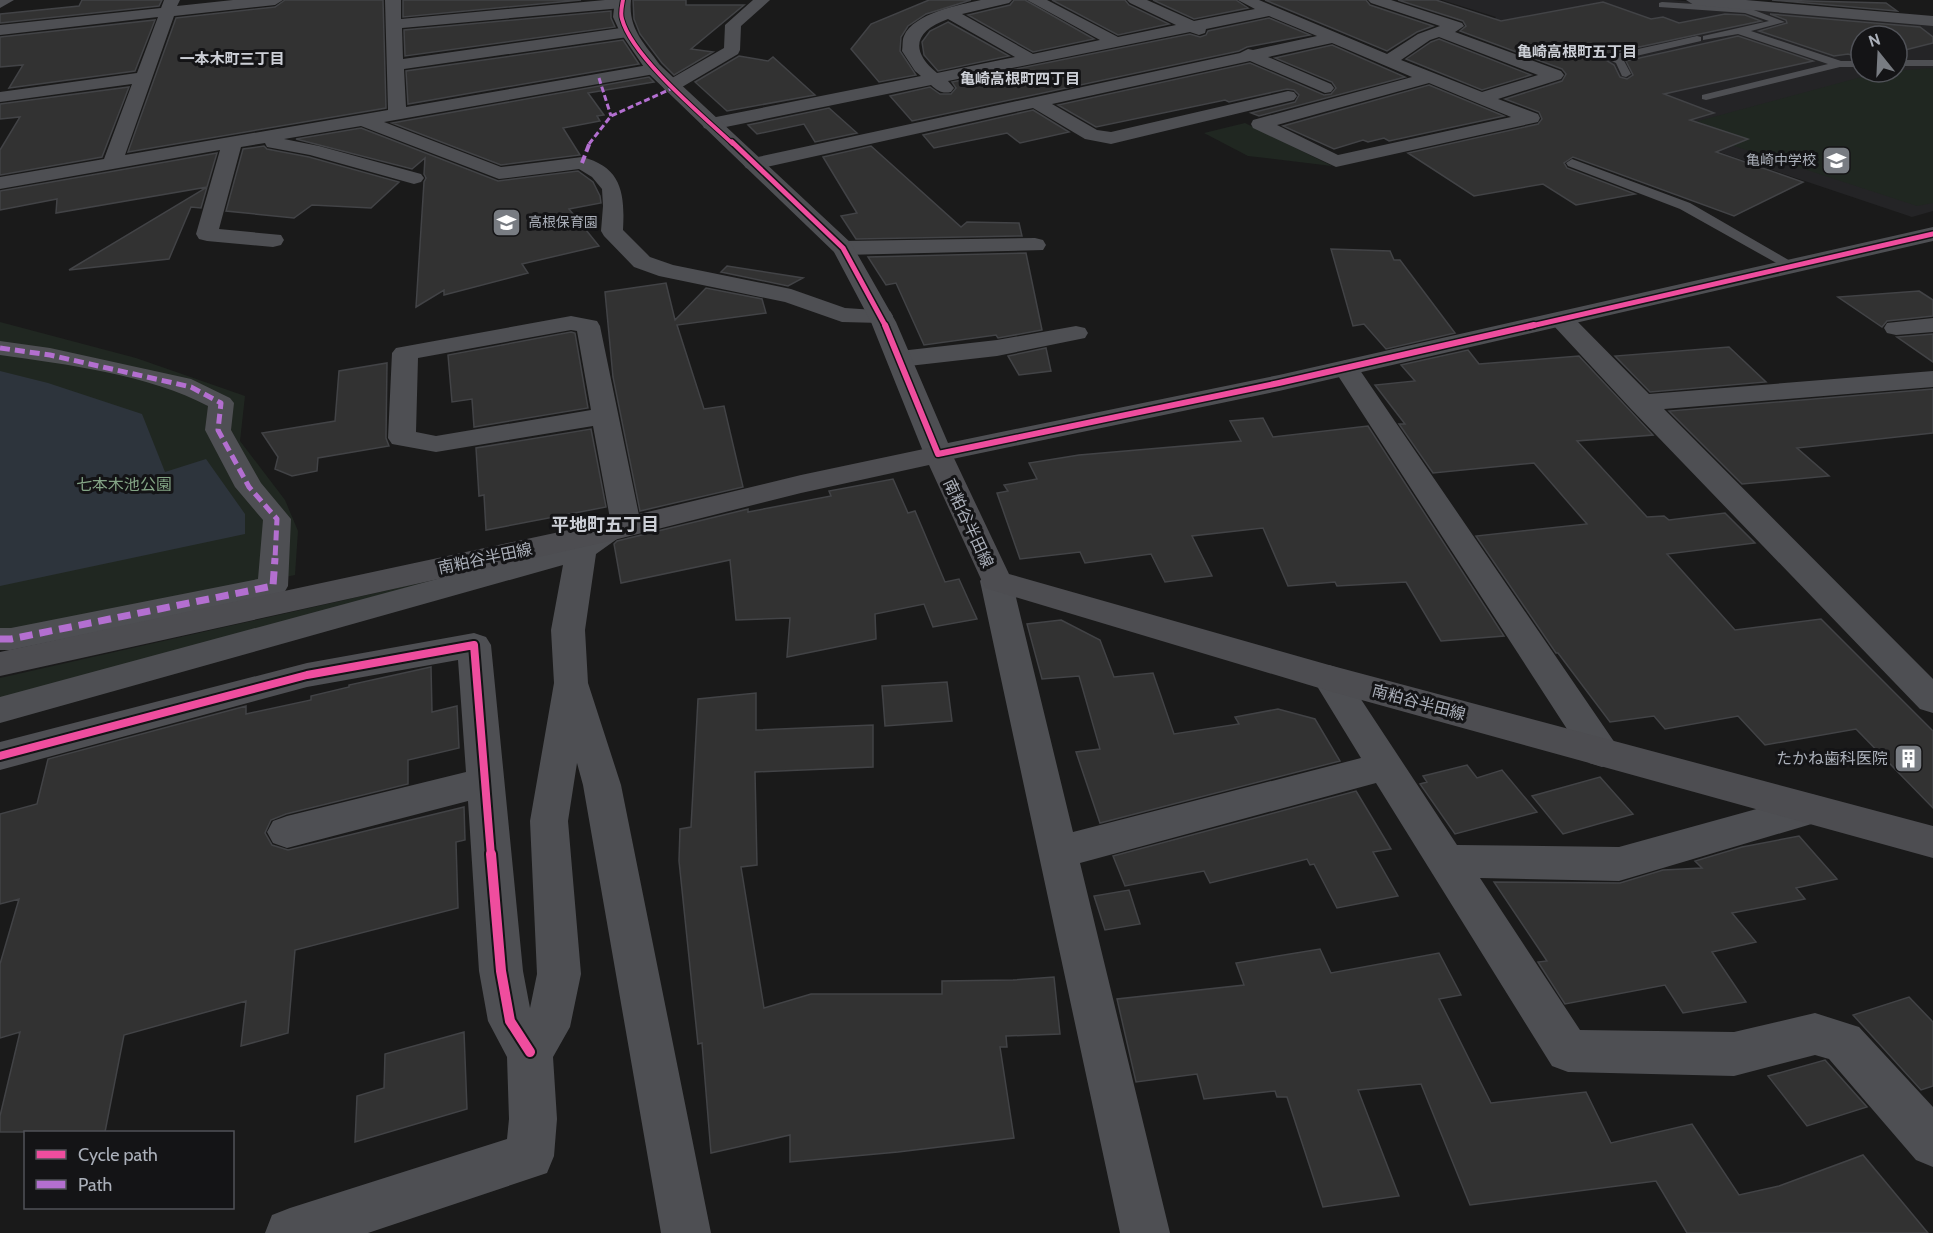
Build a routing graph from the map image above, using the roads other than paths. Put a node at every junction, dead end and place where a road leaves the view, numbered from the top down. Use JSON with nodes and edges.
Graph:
{"nodes":[{"id":1,"x":6,"y":0,"type":"edge"},
{"id":2,"x":275,"y":0,"type":"edge"},
{"id":3,"x":393,"y":0,"type":"edge"},
{"id":4,"x":762,"y":0,"type":"edge"},
{"id":5,"x":1004,"y":0,"type":"edge"},
{"id":6,"x":1035,"y":0,"type":"edge"},
{"id":7,"x":1136,"y":0,"type":"edge"},
{"id":8,"x":1246,"y":0,"type":"edge"},
{"id":9,"x":1376,"y":0,"type":"edge"},
{"id":10,"x":1694,"y":0,"type":"edge"},
{"id":11,"x":1896,"y":0,"type":"edge"},
{"id":12,"x":622,"y":1,"type":"edge"},
{"id":13,"x":0,"y":3,"type":"edge"},
{"id":14,"x":1752,"y":3,"type":"edge"},
{"id":15,"x":1662,"y":5,"type":"dead end"},
{"id":16,"x":170,"y":6,"type":"edge"},
{"id":17,"x":1269,"y":11,"type":"junction"},
{"id":18,"x":949,"y":13,"type":"junction"},
{"id":19,"x":1927,"y":20,"type":"edge"},
{"id":20,"x":394,"y":24,"type":"junction"},
{"id":21,"x":1193,"y":27,"type":"junction"},
{"id":22,"x":0,"y":30,"type":"edge"},
{"id":23,"x":1437,"y":31,"type":"junction"},
{"id":24,"x":1739,"y":31,"type":"junction"},
{"id":25,"x":628,"y":32,"type":"junction"},
{"id":26,"x":1332,"y":38,"type":"junction"},
{"id":27,"x":1116,"y":42,"type":"junction"},
{"id":28,"x":1254,"y":56,"type":"junction"},
{"id":29,"x":1032,"y":60,"type":"junction"},
{"id":30,"x":1387,"y":61,"type":"junction"},
{"id":31,"x":1909,"y":63,"type":"edge"},
{"id":32,"x":1933,"y":63,"type":"edge"},
{"id":33,"x":1840,"y":64,"type":"junction"},
{"id":34,"x":1849,"y":64,"type":"edge"},
{"id":35,"x":397,"y":65,"type":"junction"},
{"id":36,"x":654,"y":69,"type":"junction"},
{"id":37,"x":1407,"y":69,"type":"junction"},
{"id":38,"x":1626,"y":75,"type":"dead end"},
{"id":39,"x":144,"y":77,"type":"junction"},
{"id":40,"x":1429,"y":78,"type":"junction"},
{"id":41,"x":932,"y":79,"type":"junction"},
{"id":42,"x":670,"y":86,"type":"junction"},
{"id":43,"x":1325,"y":88,"type":"junction"},
{"id":44,"x":0,"y":97,"type":"edge"},
{"id":45,"x":1706,"y":97,"type":"dead end"},
{"id":46,"x":1482,"y":98,"type":"junction"},
{"id":47,"x":1037,"y":103,"type":"junction"},
{"id":48,"x":397,"y":114,"type":"junction"},
{"id":49,"x":983,"y":115,"type":"junction"},
{"id":50,"x":364,"y":120,"type":"junction"},
{"id":51,"x":711,"y":124,"type":"junction"},
{"id":52,"x":255,"y":139,"type":"junction"},
{"id":53,"x":232,"y":143,"type":"junction"},
{"id":54,"x":112,"y":163,"type":"junction"},
{"id":55,"x":1572,"y":163,"type":"dead end"},
{"id":56,"x":753,"y":164,"type":"junction"},
{"id":57,"x":414,"y":178,"type":"dead end"},
{"id":58,"x":0,"y":183,"type":"edge"},
{"id":59,"x":1929,"y":239,"type":"edge"},
{"id":60,"x":273,"y":240,"type":"dead end"},
{"id":61,"x":1035,"y":245,"type":"dead end"},
{"id":62,"x":843,"y":248,"type":"junction"},
{"id":63,"x":1792,"y":266,"type":"junction"},
{"id":64,"x":881,"y":316,"type":"junction"},
{"id":65,"x":1562,"y":320,"type":"junction"},
{"id":66,"x":1933,"y":325,"type":"edge"},
{"id":67,"x":1896,"y":328,"type":"dead end"},
{"id":68,"x":1076,"y":333,"type":"dead end"},
{"id":69,"x":0,"y":348,"type":"edge"},
{"id":70,"x":900,"y":359,"type":"junction"},
{"id":71,"x":1347,"y":368,"type":"junction"},
{"id":72,"x":1933,"y":379,"type":"edge"},
{"id":73,"x":1640,"y":403,"type":"junction"},
{"id":74,"x":604,"y":416,"type":"junction"},
{"id":75,"x":938,"y":454,"type":"junction"},
{"id":76,"x":604,"y":535,"type":"junction"},
{"id":77,"x":996,"y":581,"type":"junction"},
{"id":78,"x":0,"y":639,"type":"edge"},
{"id":79,"x":0,"y":664,"type":"edge"},
{"id":80,"x":1329,"y":678,"type":"junction"},
{"id":81,"x":571,"y":684,"type":"junction"},
{"id":82,"x":1933,"y":700,"type":"edge"},
{"id":83,"x":0,"y":710,"type":"edge"},
{"id":84,"x":1602,"y":753,"type":"junction"},
{"id":85,"x":0,"y":756,"type":"edge"},
{"id":86,"x":1385,"y":766,"type":"junction"},
{"id":87,"x":485,"y":782,"type":"junction"},
{"id":88,"x":1811,"y":809,"type":"junction"},
{"id":89,"x":287,"y":832,"type":"dead end"},
{"id":90,"x":1933,"y":842,"type":"edge"},
{"id":91,"x":1059,"y":852,"type":"junction"},
{"id":92,"x":1446,"y":861,"type":"junction"},
{"id":93,"x":530,"y":1052,"type":"junction"},
{"id":94,"x":1933,"y":1143,"type":"edge"},
{"id":95,"x":290,"y":1233,"type":"edge"},
{"id":96,"x":686,"y":1233,"type":"edge"},
{"id":97,"x":1144,"y":1233,"type":"edge"}],
"edges":[{"from":1,"to":13,"type":"street"},
{"from":2,"to":16,"type":"street"},
{"from":3,"to":20,"type":"street"},
{"from":4,"to":42,"type":"street"},
{"from":5,"to":18,"type":"street"},
{"from":6,"to":27,"type":"street"},
{"from":7,"to":21,"type":"street"},
{"from":8,"to":17,"type":"street"},
{"from":9,"to":23,"type":"street"},
{"from":10,"to":14,"type":"street"},
{"from":11,"to":19,"type":"street"},
{"from":12,"to":20,"type":"street"},
{"from":12,"to":25,"type":"street"},
{"from":14,"to":19,"type":"street"},
{"from":15,"to":24,"type":"lane"},
{"from":16,"to":22,"type":"street"},
{"from":16,"to":39,"type":"street"},
{"from":17,"to":21,"type":"street"},
{"from":17,"to":26,"type":"street"},
{"from":18,"to":29,"type":"street"},
{"from":18,"to":41,"type":"street"},
{"from":20,"to":35,"type":"street"},
{"from":21,"to":27,"type":"street"},
{"from":21,"to":28,"type":"street"},
{"from":23,"to":30,"type":"street"},
{"from":23,"to":46,"type":"street"},
{"from":24,"to":33,"type":"lane"},
{"from":24,"to":38,"type":"lane"},
{"from":25,"to":35,"type":"street"},
{"from":25,"to":36,"type":"street"},
{"from":26,"to":28,"type":"street"},
{"from":26,"to":30,"type":"street"},
{"from":27,"to":29,"type":"street"},
{"from":28,"to":43,"type":"street"},
{"from":28,"to":47,"type":"street"},
{"from":29,"to":41,"type":"street"},
{"from":30,"to":37,"type":"street"},
{"from":31,"to":32,"type":"lane"},
{"from":33,"to":34,"type":"lane"},
{"from":33,"to":45,"type":"lane"},
{"from":35,"to":48,"type":"street"},
{"from":36,"to":42,"type":"street"},
{"from":36,"to":48,"type":"street"},
{"from":37,"to":40,"type":"street"},
{"from":37,"to":43,"type":"street"},
{"from":39,"to":44,"type":"street"},
{"from":39,"to":54,"type":"street"},
{"from":40,"to":46,"type":"street"},
{"from":40,"to":46,"type":"street"},
{"from":41,"to":49,"type":"street"},
{"from":41,"to":51,"type":"street"},
{"from":42,"to":51,"type":"street"},
{"from":43,"to":47,"type":"street"},
{"from":47,"to":49,"type":"street"},
{"from":48,"to":50,"type":"street"},
{"from":49,"to":56,"type":"street"},
{"from":50,"to":52,"type":"street"},
{"from":50,"to":64,"type":"street"},
{"from":51,"to":56,"type":"street"},
{"from":52,"to":53,"type":"street"},
{"from":52,"to":57,"type":"street"},
{"from":53,"to":54,"type":"street"},
{"from":53,"to":60,"type":"street"},
{"from":54,"to":58,"type":"street"},
{"from":55,"to":63,"type":"lane"},
{"from":56,"to":62,"type":"street"},
{"from":59,"to":63,"type":"street"},
{"from":61,"to":62,"type":"street"},
{"from":62,"to":64,"type":"street"},
{"from":63,"to":65,"type":"street"},
{"from":64,"to":70,"type":"street"},
{"from":65,"to":71,"type":"street"},
{"from":65,"to":73,"type":"street"},
{"from":66,"to":67,"type":"street"},
{"from":68,"to":70,"type":"street"},
{"from":69,"to":78,"type":"street"},
{"from":70,"to":75,"type":"street"},
{"from":71,"to":75,"type":"street"},
{"from":71,"to":84,"type":"street"},
{"from":72,"to":73,"type":"street"},
{"from":73,"to":82,"type":"street"},
{"from":74,"to":74,"type":"street"},
{"from":74,"to":76,"type":"street"},
{"from":75,"to":76,"type":"main road","name":"南粕谷半田線"},
{"from":75,"to":77,"type":"main road","name":"南粕谷半田線"},
{"from":76,"to":79,"type":"main road","name":"南粕谷半田線"},
{"from":76,"to":81,"type":"street"},
{"from":76,"to":83,"type":"street"},
{"from":77,"to":80,"type":"main road","name":"南粕谷半田線"},
{"from":77,"to":91,"type":"street"},
{"from":80,"to":84,"type":"main road","name":"南粕谷半田線"},
{"from":80,"to":86,"type":"street"},
{"from":81,"to":93,"type":"street"},
{"from":81,"to":96,"type":"street"},
{"from":84,"to":88,"type":"main road","name":"南粕谷半田線"},
{"from":85,"to":87,"type":"street"},
{"from":86,"to":91,"type":"street"},
{"from":86,"to":92,"type":"street"},
{"from":87,"to":89,"type":"street"},
{"from":87,"to":93,"type":"street"},
{"from":88,"to":90,"type":"main road","name":"南粕谷半田線"},
{"from":88,"to":92,"type":"street"},
{"from":91,"to":97,"type":"street"},
{"from":92,"to":94,"type":"street"},
{"from":93,"to":95,"type":"street"}]}
